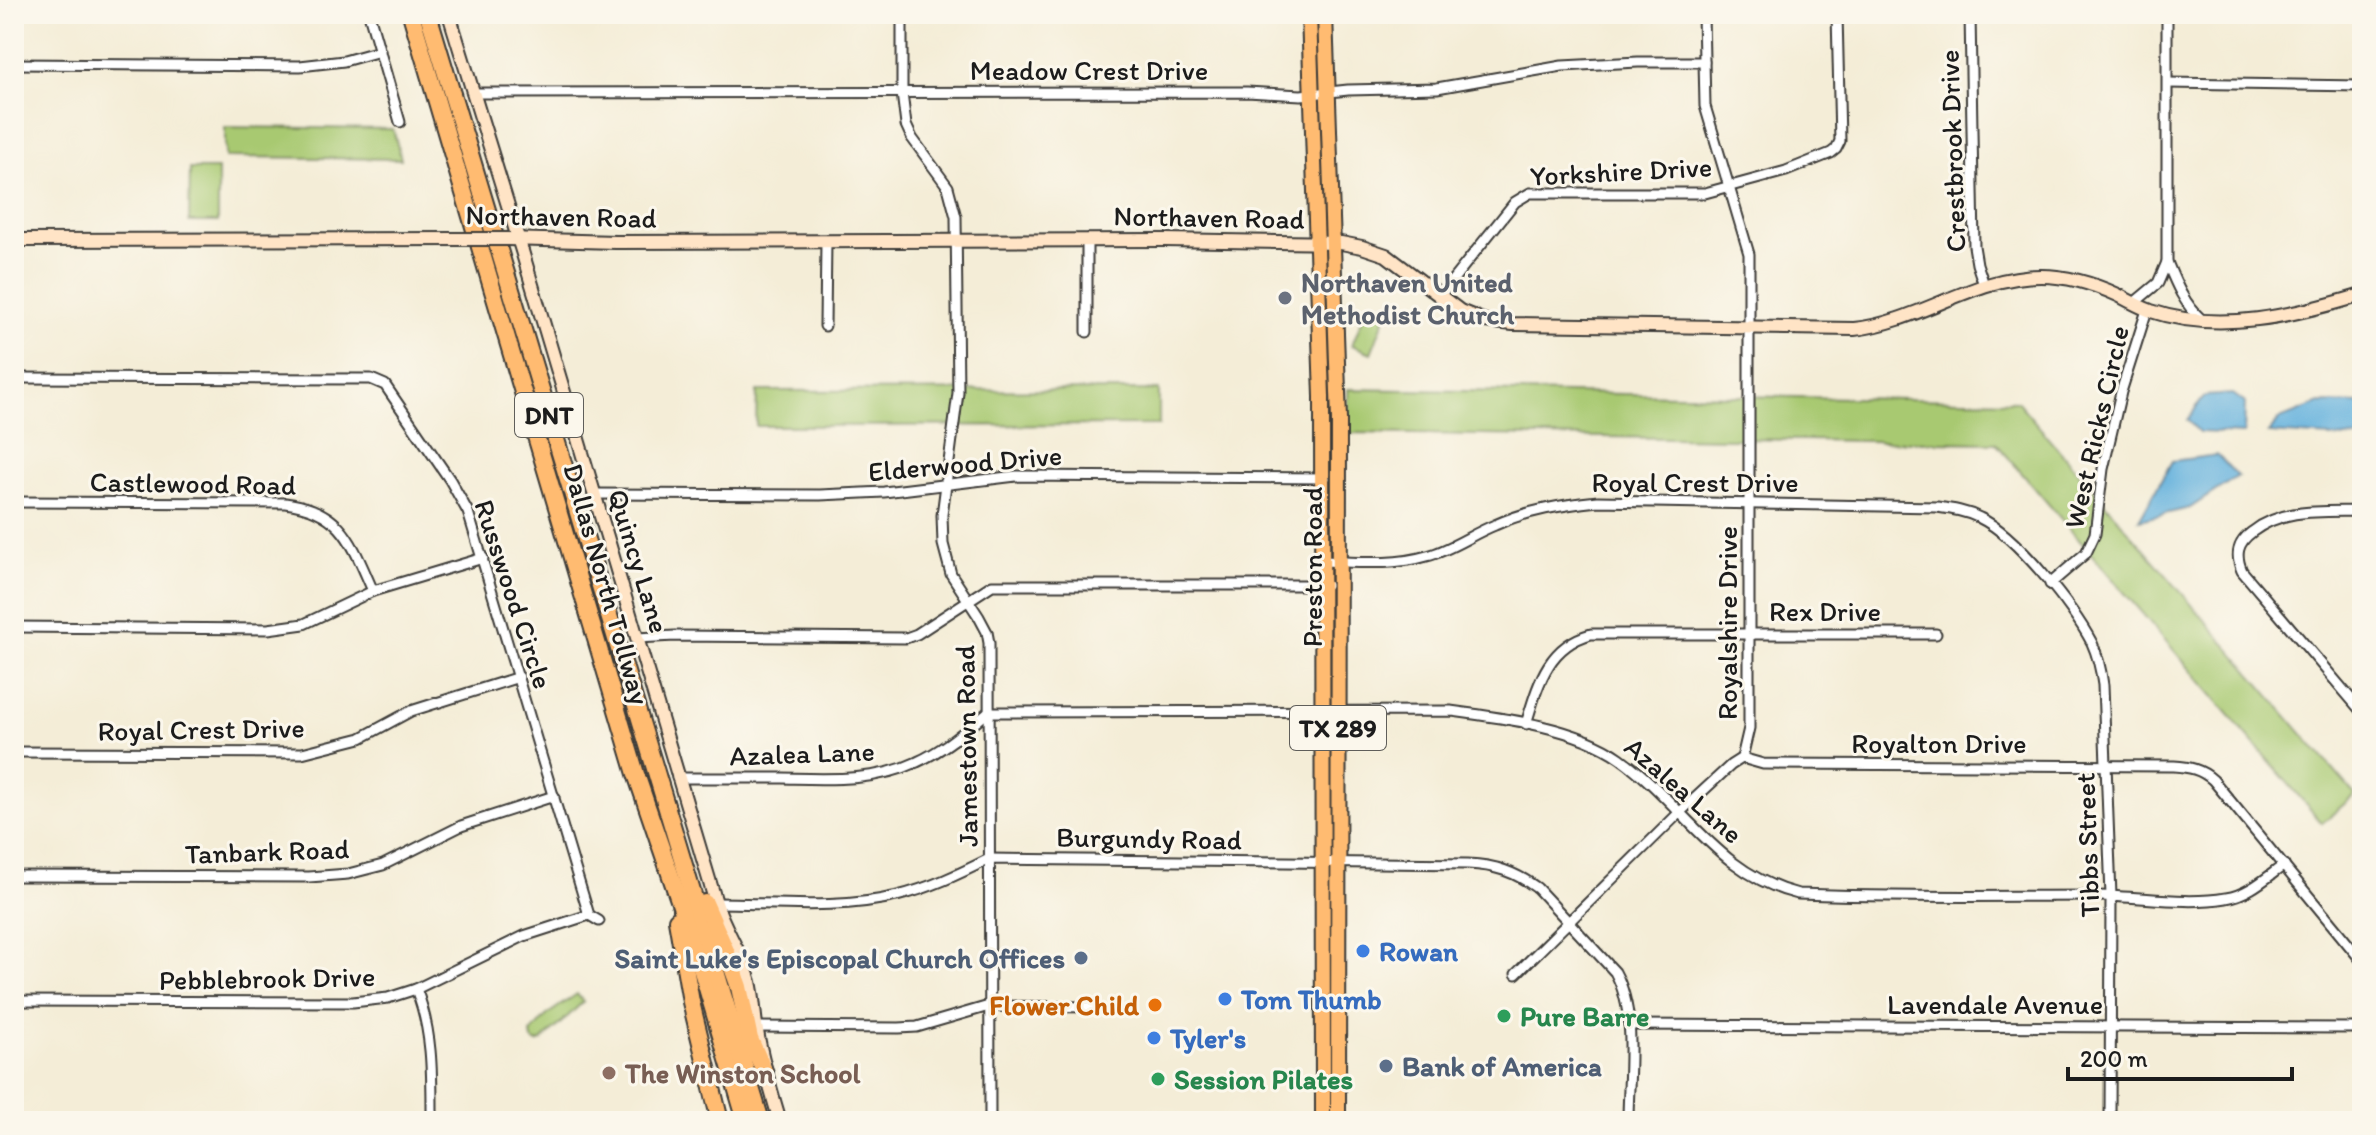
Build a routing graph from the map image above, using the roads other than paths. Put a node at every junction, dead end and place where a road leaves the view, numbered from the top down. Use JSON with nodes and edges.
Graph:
{"nodes":[{"id":1,"x":369,"y":14,"type":"edge"},
{"id":2,"x":411,"y":14,"type":"edge"},
{"id":3,"x":428,"y":14,"type":"edge"},
{"id":4,"x":449,"y":14,"type":"edge"},
{"id":5,"x":902,"y":14,"type":"edge"},
{"id":6,"x":1309,"y":14,"type":"edge"},
{"id":7,"x":1325,"y":14,"type":"edge"},
{"id":8,"x":1703,"y":14,"type":"edge"},
{"id":9,"x":1837,"y":14,"type":"edge"},
{"id":10,"x":1970,"y":14,"type":"edge"},
{"id":11,"x":2167,"y":14,"type":"edge"},
{"id":12,"x":380,"y":51,"type":"junction"},
{"id":13,"x":1704,"y":62,"type":"junction"},
{"id":14,"x":14,"y":64,"type":"edge"},
{"id":15,"x":2168,"y":83,"type":"junction"},
{"id":16,"x":2362,"y":86,"type":"edge"},
{"id":17,"x":472,"y":93,"type":"junction"},
{"id":18,"x":902,"y":93,"type":"junction"},
{"id":19,"x":1328,"y":93,"type":"junction"},
{"id":20,"x":1312,"y":94,"type":"junction"},
{"id":21,"x":400,"y":122,"type":"dead end"},
{"id":22,"x":1729,"y":187,"type":"junction"},
{"id":23,"x":513,"y":239,"type":"junction"},
{"id":24,"x":14,"y":240,"type":"edge"},
{"id":25,"x":957,"y":240,"type":"junction"},
{"id":26,"x":1087,"y":240,"type":"junction"},
{"id":27,"x":826,"y":241,"type":"junction"},
{"id":28,"x":1316,"y":243,"type":"junction"},
{"id":29,"x":1333,"y":243,"type":"junction"},
{"id":30,"x":2167,"y":262,"type":"junction"},
{"id":31,"x":1984,"y":285,"type":"junction"},
{"id":32,"x":2362,"y":295,"type":"edge"},
{"id":33,"x":1439,"y":297,"type":"junction"},
{"id":34,"x":2134,"y":303,"type":"junction"},
{"id":35,"x":2147,"y":310,"type":"junction"},
{"id":36,"x":2202,"y":320,"type":"junction"},
{"id":37,"x":825,"y":326,"type":"dead end"},
{"id":38,"x":1749,"y":327,"type":"junction"},
{"id":39,"x":1087,"y":332,"type":"dead end"},
{"id":40,"x":14,"y":378,"type":"edge"},
{"id":41,"x":1322,"y":397,"type":"junction"},
{"id":42,"x":1338,"y":397,"type":"junction"},
{"id":43,"x":1322,"y":478,"type":"junction"},
{"id":44,"x":1339,"y":478,"type":"junction"},
{"id":45,"x":946,"y":484,"type":"junction"},
{"id":46,"x":594,"y":494,"type":"junction"},
{"id":47,"x":14,"y":502,"type":"edge"},
{"id":48,"x":1749,"y":503,"type":"junction"},
{"id":49,"x":2362,"y":511,"type":"edge"},
{"id":50,"x":483,"y":558,"type":"junction"},
{"id":51,"x":1330,"y":561,"type":"junction"},
{"id":52,"x":2050,"y":584,"type":"junction"},
{"id":53,"x":1322,"y":585,"type":"junction"},
{"id":54,"x":1337,"y":585,"type":"junction"},
{"id":55,"x":373,"y":591,"type":"junction"},
{"id":56,"x":968,"y":600,"type":"junction"},
{"id":57,"x":14,"y":627,"type":"edge"},
{"id":58,"x":1750,"y":633,"type":"junction"},
{"id":59,"x":1936,"y":634,"type":"dead end"},
{"id":60,"x":637,"y":638,"type":"junction"},
{"id":61,"x":519,"y":677,"type":"junction"},
{"id":62,"x":988,"y":712,"type":"junction"},
{"id":63,"x":1330,"y":712,"type":"junction"},
{"id":64,"x":2362,"y":712,"type":"edge"},
{"id":65,"x":1526,"y":724,"type":"junction"},
{"id":66,"x":14,"y":752,"type":"edge"},
{"id":67,"x":1742,"y":758,"type":"junction"},
{"id":68,"x":2107,"y":766,"type":"junction"},
{"id":69,"x":677,"y":778,"type":"junction"},
{"id":70,"x":554,"y":796,"type":"junction"},
{"id":71,"x":1678,"y":814,"type":"junction"},
{"id":72,"x":989,"y":859,"type":"junction"},
{"id":73,"x":1321,"y":862,"type":"junction"},
{"id":74,"x":1337,"y":862,"type":"junction"},
{"id":75,"x":2284,"y":865,"type":"junction"},
{"id":76,"x":678,"y":873,"type":"junction"},
{"id":77,"x":14,"y":876,"type":"edge"},
{"id":78,"x":2111,"y":896,"type":"junction"},
{"id":79,"x":716,"y":903,"type":"junction"},
{"id":80,"x":589,"y":915,"type":"junction"},
{"id":81,"x":599,"y":921,"type":"dead end"},
{"id":82,"x":1569,"y":924,"type":"junction"},
{"id":83,"x":1329,"y":940,"type":"junction"},
{"id":84,"x":2362,"y":961,"type":"edge"},
{"id":85,"x":1516,"y":974,"type":"dead end"},
{"id":86,"x":416,"y":989,"type":"junction"},
{"id":87,"x":14,"y":1001,"type":"edge"},
{"id":88,"x":1329,"y":1004,"type":"junction"},
{"id":89,"x":989,"y":1006,"type":"junction"},
{"id":90,"x":1097,"y":1007,"type":"dead end"},
{"id":91,"x":1629,"y":1025,"type":"junction"},
{"id":92,"x":756,"y":1027,"type":"junction"},
{"id":93,"x":2111,"y":1027,"type":"junction"},
{"id":94,"x":2362,"y":1028,"type":"edge"},
{"id":95,"x":765,"y":1073,"type":"junction"},
{"id":96,"x":432,"y":1121,"type":"edge"},
{"id":97,"x":719,"y":1121,"type":"edge"},
{"id":98,"x":746,"y":1121,"type":"edge"},
{"id":99,"x":761,"y":1121,"type":"edge"},
{"id":100,"x":780,"y":1121,"type":"edge"},
{"id":101,"x":990,"y":1121,"type":"edge"},
{"id":102,"x":1323,"y":1121,"type":"edge"},
{"id":103,"x":1338,"y":1121,"type":"edge"},
{"id":104,"x":1628,"y":1121,"type":"edge"},
{"id":105,"x":2110,"y":1121,"type":"edge"}],
"edges":[{"from":1,"to":12,"type":"street"},
{"from":2,"to":76,"type":"highway","name":"Dallas North Tollway","number":"DNT"},
{"from":3,"to":76,"type":"highway","name":"Dallas North Tollway","number":"DNT"},
{"from":4,"to":17,"type":"street","name":"Quincy Lane"},
{"from":5,"to":18,"type":"street","name":"Jamestown Road"},
{"from":6,"to":20,"type":"main road","name":"Preston Road","number":"TX 289"},
{"from":7,"to":19,"type":"main road","name":"Preston Road","number":"TX 289"},
{"from":8,"to":13,"type":"street","name":"Royalshire Drive"},
{"from":9,"to":22,"type":"street","name":"Yorkshire Drive"},
{"from":10,"to":31,"type":"street","name":"Crestbrook Drive"},
{"from":11,"to":15,"type":"street"},
{"from":12,"to":14,"type":"street"},
{"from":12,"to":21,"type":"street"},
{"from":13,"to":19,"type":"street","name":"Meadow Crest Drive"},
{"from":13,"to":22,"type":"street","name":"Royalshire Drive"},
{"from":15,"to":16,"type":"street"},
{"from":15,"to":30,"type":"street"},
{"from":17,"to":18,"type":"street","name":"Meadow Crest Drive"},
{"from":17,"to":23,"type":"street","name":"Quincy Lane"},
{"from":18,"to":20,"type":"street","name":"Meadow Crest Drive"},
{"from":18,"to":25,"type":"street","name":"Jamestown Road"},
{"from":19,"to":20,"type":"street","name":"Meadow Crest Drive"},
{"from":19,"to":29,"type":"main road","name":"Preston Road","number":"TX 289"},
{"from":20,"to":28,"type":"main road","name":"Preston Road","number":"TX 289"},
{"from":22,"to":33,"type":"street","name":"Yorkshire Drive"},
{"from":22,"to":38,"type":"street","name":"Royalshire Drive"},
{"from":23,"to":24,"type":"street","name":"Northaven Road","bridge":true},
{"from":23,"to":27,"type":"street","name":"Northaven Road"},
{"from":23,"to":46,"type":"street","name":"Quincy Lane"},
{"from":25,"to":26,"type":"street","name":"Northaven Road"},
{"from":25,"to":27,"type":"street","name":"Northaven Road"},
{"from":25,"to":45,"type":"street","name":"Jamestown Road"},
{"from":26,"to":28,"type":"street","name":"Northaven Road"},
{"from":26,"to":39,"type":"street"},
{"from":27,"to":37,"type":"street"},
{"from":28,"to":29,"type":"street","name":"Northaven Road"},
{"from":28,"to":41,"type":"main road","name":"Preston Road","number":"TX 289"},
{"from":29,"to":33,"type":"street","name":"Northaven Road"},
{"from":29,"to":42,"type":"main road","name":"Preston Road","number":"TX 289"},
{"from":30,"to":34,"type":"street","name":"West Ricks Circle"},
{"from":30,"to":36,"type":"street"},
{"from":31,"to":34,"type":"street","name":"Northaven Road"},
{"from":31,"to":38,"type":"street","name":"Northaven Road"},
{"from":32,"to":36,"type":"street","name":"Northaven Road"},
{"from":33,"to":38,"type":"street","name":"Northaven Road"},
{"from":34,"to":35,"type":"street","name":"Northaven Road"},
{"from":35,"to":36,"type":"street","name":"Northaven Road"},
{"from":35,"to":52,"type":"street","name":"West Ricks Circle"},
{"from":38,"to":48,"type":"street","name":"Royalshire Drive"},
{"from":40,"to":50,"type":"street","name":"Russwood Circle"},
{"from":41,"to":42,"type":"main road"},
{"from":41,"to":43,"type":"main road","name":"Preston Road","number":"TX 289"},
{"from":42,"to":44,"type":"main road","name":"Preston Road","number":"TX 289"},
{"from":43,"to":44,"type":"street","name":"Elderwood Drive"},
{"from":43,"to":45,"type":"street","name":"Elderwood Drive"},
{"from":43,"to":51,"type":"main road","name":"Preston Road","number":"TX 289"},
{"from":44,"to":51,"type":"main road","name":"Preston Road","number":"TX 289"},
{"from":45,"to":46,"type":"street","name":"Elderwood Drive"},
{"from":45,"to":56,"type":"street","name":"Jamestown Road"},
{"from":46,"to":60,"type":"street","name":"Quincy Lane"},
{"from":47,"to":55,"type":"street","name":"Castlewood Road"},
{"from":48,"to":51,"type":"street","name":"Royal Crest Drive"},
{"from":48,"to":52,"type":"street","name":"Royal Crest Drive"},
{"from":48,"to":58,"type":"street","name":"Royalshire Drive"},
{"from":49,"to":64,"type":"street"},
{"from":50,"to":55,"type":"street"},
{"from":50,"to":61,"type":"street","name":"Russwood Circle"},
{"from":51,"to":53,"type":"main road","name":"Preston Road","number":"TX 289"},
{"from":51,"to":54,"type":"main road","name":"Preston Road","number":"TX 289"},
{"from":52,"to":68,"type":"street","name":"Tibbs Street"},
{"from":53,"to":54,"type":"street"},
{"from":53,"to":56,"type":"street"},
{"from":53,"to":63,"type":"main road","name":"Preston Road","number":"TX 289"},
{"from":54,"to":63,"type":"main road","name":"Preston Road","number":"TX 289"},
{"from":55,"to":57,"type":"street"},
{"from":56,"to":60,"type":"street"},
{"from":56,"to":62,"type":"street","name":"Jamestown Road"},
{"from":58,"to":59,"type":"street","name":"Rex Drive"},
{"from":58,"to":65,"type":"street","name":"Rex Drive"},
{"from":58,"to":67,"type":"street","name":"Royalshire Drive"},
{"from":60,"to":69,"type":"street","name":"Quincy Lane"},
{"from":61,"to":66,"type":"street","name":"Royal Crest Drive"},
{"from":61,"to":70,"type":"street","name":"Russwood Circle"},
{"from":62,"to":63,"type":"street","name":"Azalea Lane"},
{"from":62,"to":69,"type":"street","name":"Azalea Lane"},
{"from":62,"to":72,"type":"street","name":"Jamestown Road"},
{"from":63,"to":65,"type":"street","name":"Azalea Lane"},
{"from":63,"to":73,"type":"main road","name":"Preston Road","number":"TX 289"},
{"from":63,"to":74,"type":"main road","name":"Preston Road","number":"TX 289"},
{"from":65,"to":71,"type":"street","name":"Azalea Lane"},
{"from":67,"to":68,"type":"street","name":"Royalton Drive"},
{"from":67,"to":71,"type":"street"},
{"from":68,"to":75,"type":"street","name":"Royalton Drive"},
{"from":68,"to":78,"type":"street","name":"Tibbs Street"},
{"from":69,"to":79,"type":"street","name":"Quincy Lane"},
{"from":70,"to":77,"type":"street","name":"Tanbark Road"},
{"from":70,"to":80,"type":"street","name":"Russwood Circle"},
{"from":71,"to":78,"type":"street","name":"Azalea Lane"},
{"from":71,"to":82,"type":"street"},
{"from":72,"to":73,"type":"street","name":"Burgundy Road"},
{"from":72,"to":79,"type":"street","name":"Burgundy Road"},
{"from":72,"to":89,"type":"street","name":"Jamestown Road"},
{"from":73,"to":74,"type":"street","name":"Burgundy Road"},
{"from":73,"to":83,"type":"main road","name":"Preston Road","number":"TX 289"},
{"from":74,"to":82,"type":"street","name":"Burgundy Road"},
{"from":74,"to":83,"type":"main road","name":"Preston Road","number":"TX 289"},
{"from":75,"to":78,"type":"street","name":"Azalea Lane"},
{"from":75,"to":84,"type":"street","name":"Royalton Drive"},
{"from":76,"to":95,"type":"highway"},
{"from":76,"to":97,"type":"highway"},
{"from":76,"to":98,"type":"highway","name":"Dallas North Tollway","number":"DNT"},
{"from":76,"to":99,"type":"highway","name":"Dallas North Tollway","number":"DNT"},
{"from":78,"to":93,"type":"street","name":"Tibbs Street"},
{"from":79,"to":92,"type":"street","name":"Quincy Lane"},
{"from":80,"to":81,"type":"street"},
{"from":80,"to":86,"type":"street","name":"Pebblebrook Drive"},
{"from":82,"to":85,"type":"street"},
{"from":82,"to":91,"type":"street","name":"Burgundy Road"},
{"from":83,"to":88,"type":"main road","name":"Preston Road","number":"TX 289"},
{"from":86,"to":87,"type":"street","name":"Pebblebrook Drive"},
{"from":86,"to":96,"type":"street"},
{"from":88,"to":102,"type":"main road","name":"Preston Road","number":"TX 289"},
{"from":88,"to":103,"type":"main road","name":"Preston Road","number":"TX 289"},
{"from":89,"to":90,"type":"street"},
{"from":89,"to":92,"type":"street"},
{"from":89,"to":101,"type":"street","name":"Jamestown Road"},
{"from":91,"to":93,"type":"street","name":"Lavendale Avenue"},
{"from":91,"to":104,"type":"street","name":"Burgundy Road"},
{"from":92,"to":95,"type":"street","name":"Quincy Lane"},
{"from":93,"to":94,"type":"street","name":"Lavendale Avenue"},
{"from":93,"to":105,"type":"street","name":"Tibbs Street"},
{"from":95,"to":100,"type":"street","name":"Quincy Lane"}]}
